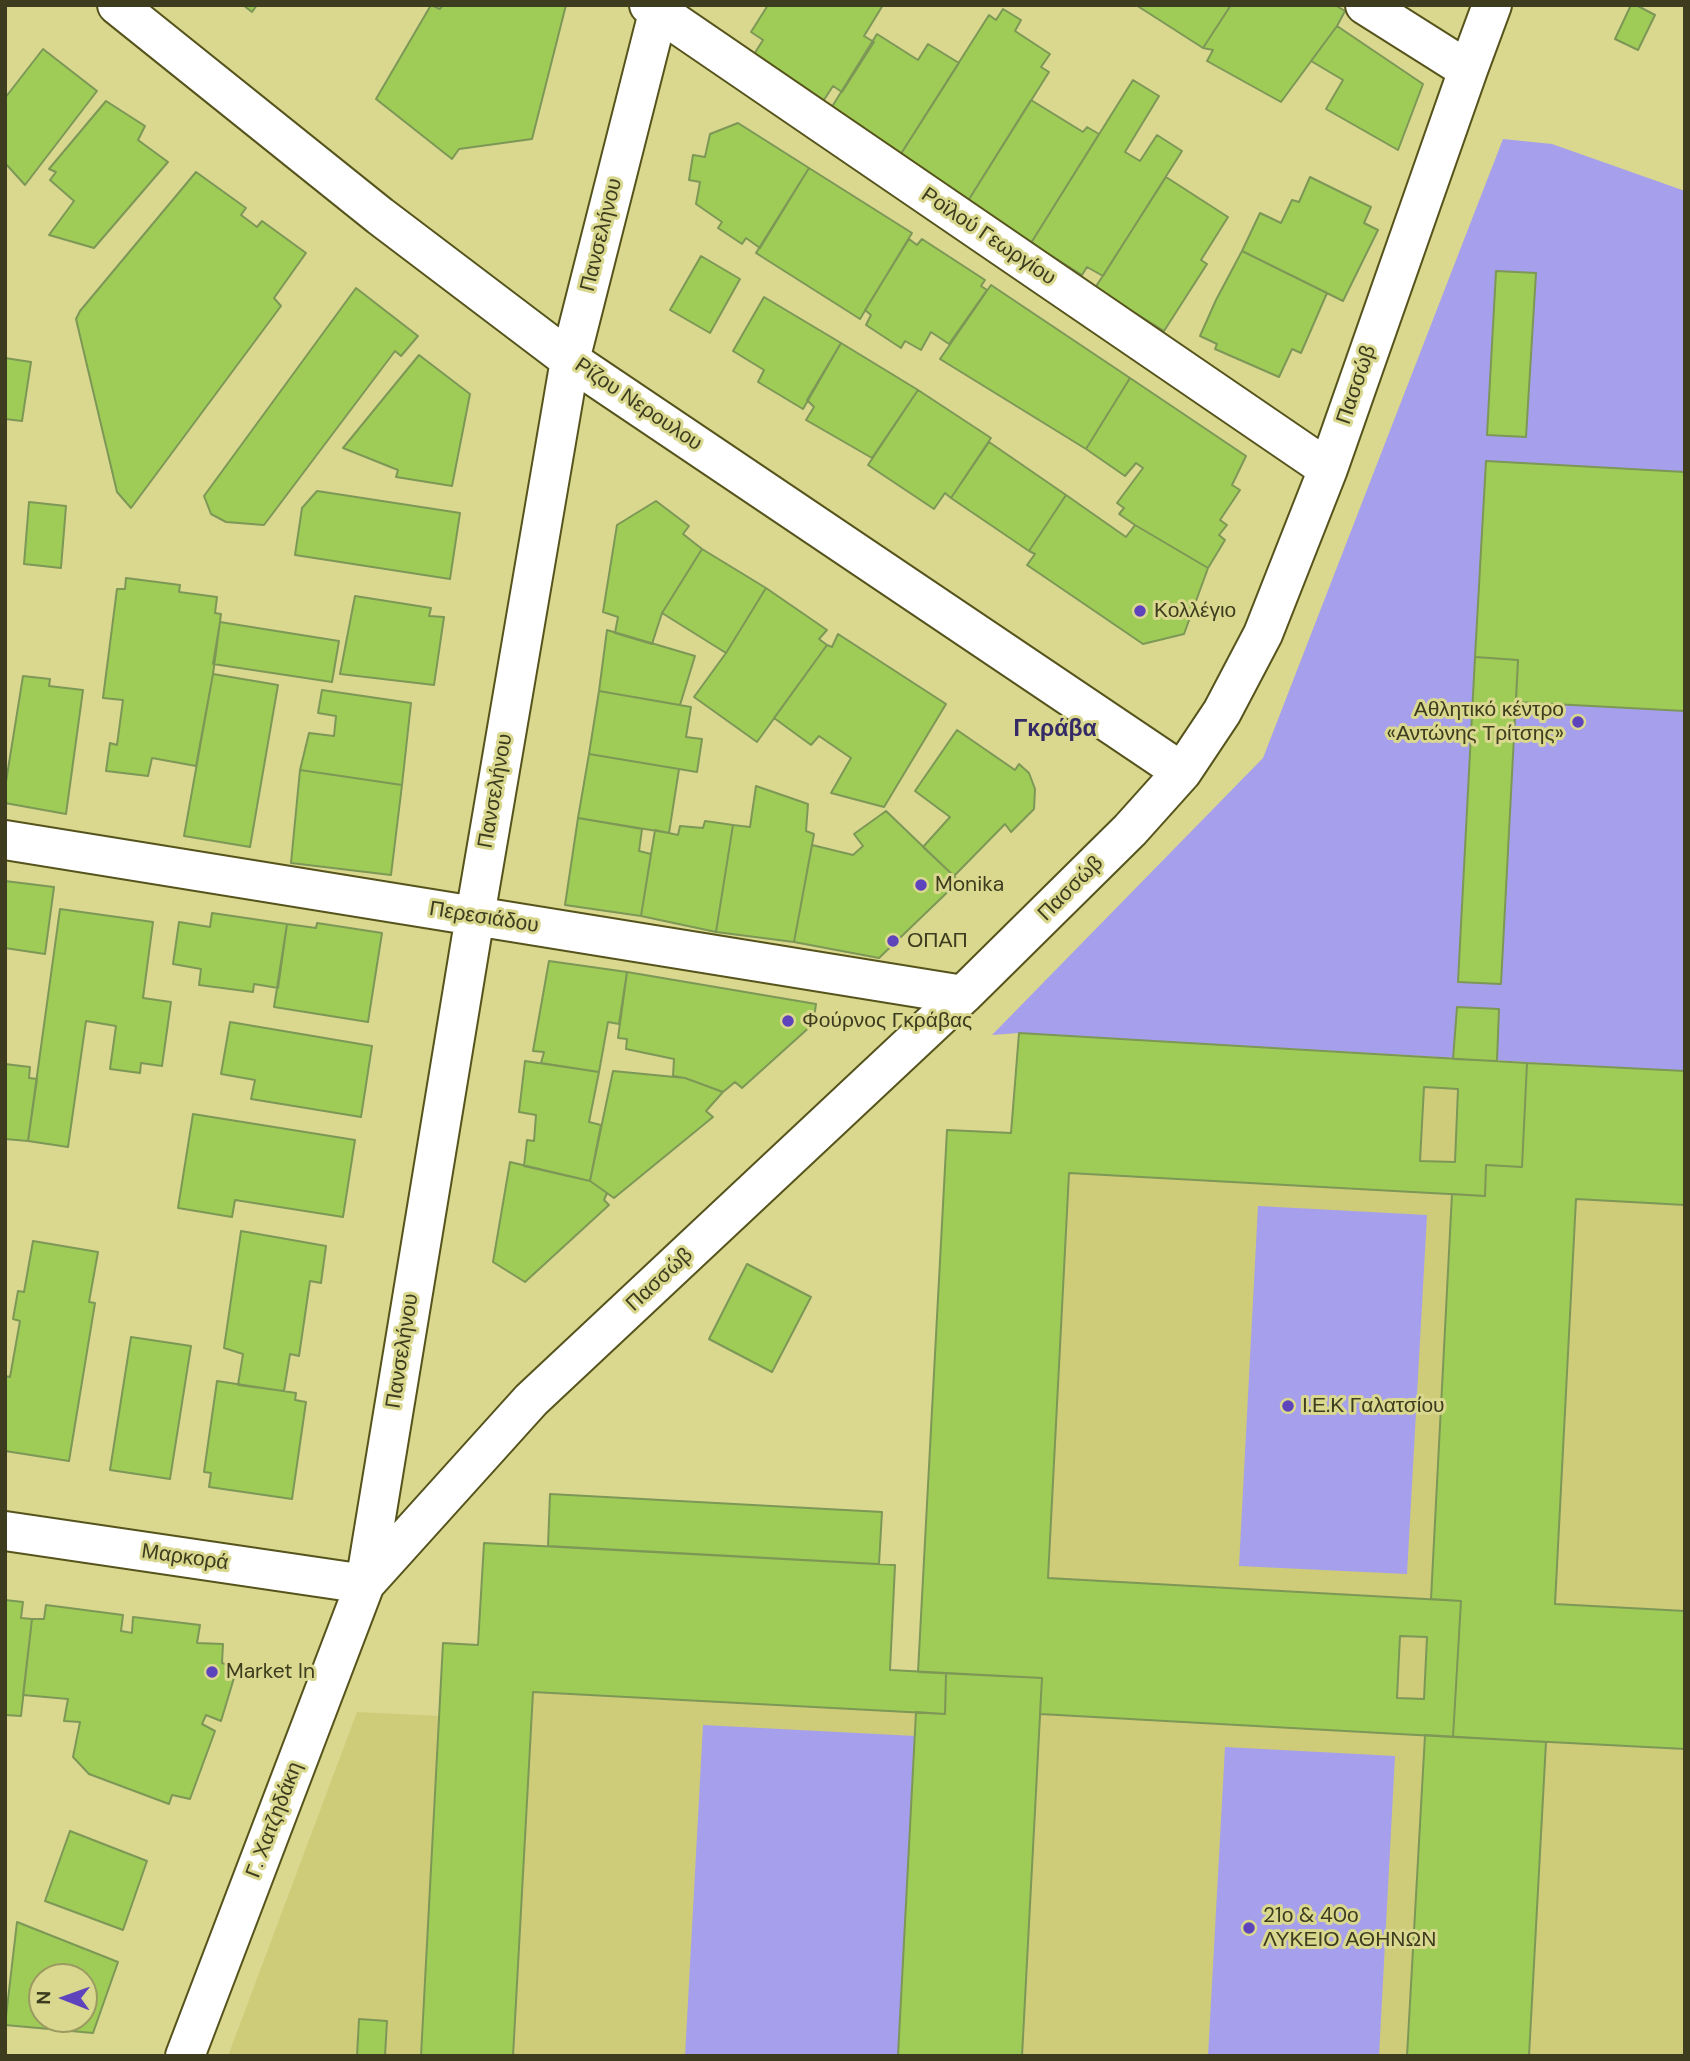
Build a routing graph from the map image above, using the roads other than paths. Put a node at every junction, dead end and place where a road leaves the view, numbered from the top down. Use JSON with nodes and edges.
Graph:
{"nodes":[{"id":1,"x":117,"y":5,"type":"edge"},
{"id":2,"x":1365,"y":5,"type":"edge"},
{"id":3,"x":1492,"y":5,"type":"edge"},
{"id":4,"x":656,"y":7,"type":"edge"},
{"id":5,"x":1468,"y":70,"type":"junction"},
{"id":6,"x":570,"y":360,"type":"junction"},
{"id":7,"x":1328,"y":469,"type":"junction"},
{"id":8,"x":1182,"y":772,"type":"junction"},
{"id":9,"x":5,"y":840,"type":"edge"},
{"id":10,"x":475,"y":916,"type":"junction"},
{"id":11,"x":963,"y":995,"type":"junction"},
{"id":12,"x":5,"y":1531,"type":"edge"},
{"id":13,"x":365,"y":1584,"type":"junction"},
{"id":14,"x":186,"y":2056,"type":"edge"}],
"edges":[{"from":1,"to":6,"type":"street","name":"Ρίζου Νερουλου"},
{"from":2,"to":5,"type":"street"},
{"from":3,"to":5,"type":"street","name":"Πασσώβ"},
{"from":4,"to":6,"type":"street","name":"Πανσελήνου"},
{"from":4,"to":7,"type":"street","name":"Ροϊλού Γεωργίου"},
{"from":5,"to":7,"type":"street","name":"Πασσώβ"},
{"from":6,"to":8,"type":"street","name":"Ρίζου Νερουλου"},
{"from":6,"to":10,"type":"street","name":"Πανσελήνου"},
{"from":7,"to":8,"type":"street","name":"Πασσώβ"},
{"from":8,"to":11,"type":"street","name":"Πασσώβ"},
{"from":9,"to":10,"type":"street","name":"Περεσιάδου"},
{"from":10,"to":11,"type":"street","name":"Περεσιάδου"},
{"from":10,"to":13,"type":"street","name":"Πανσελήνου"},
{"from":11,"to":13,"type":"street","name":"Πασσώβ"},
{"from":12,"to":13,"type":"street","name":"Μαρκορά"},
{"from":13,"to":14,"type":"street","name":"Γ. Χατζηδάκη"}]}
